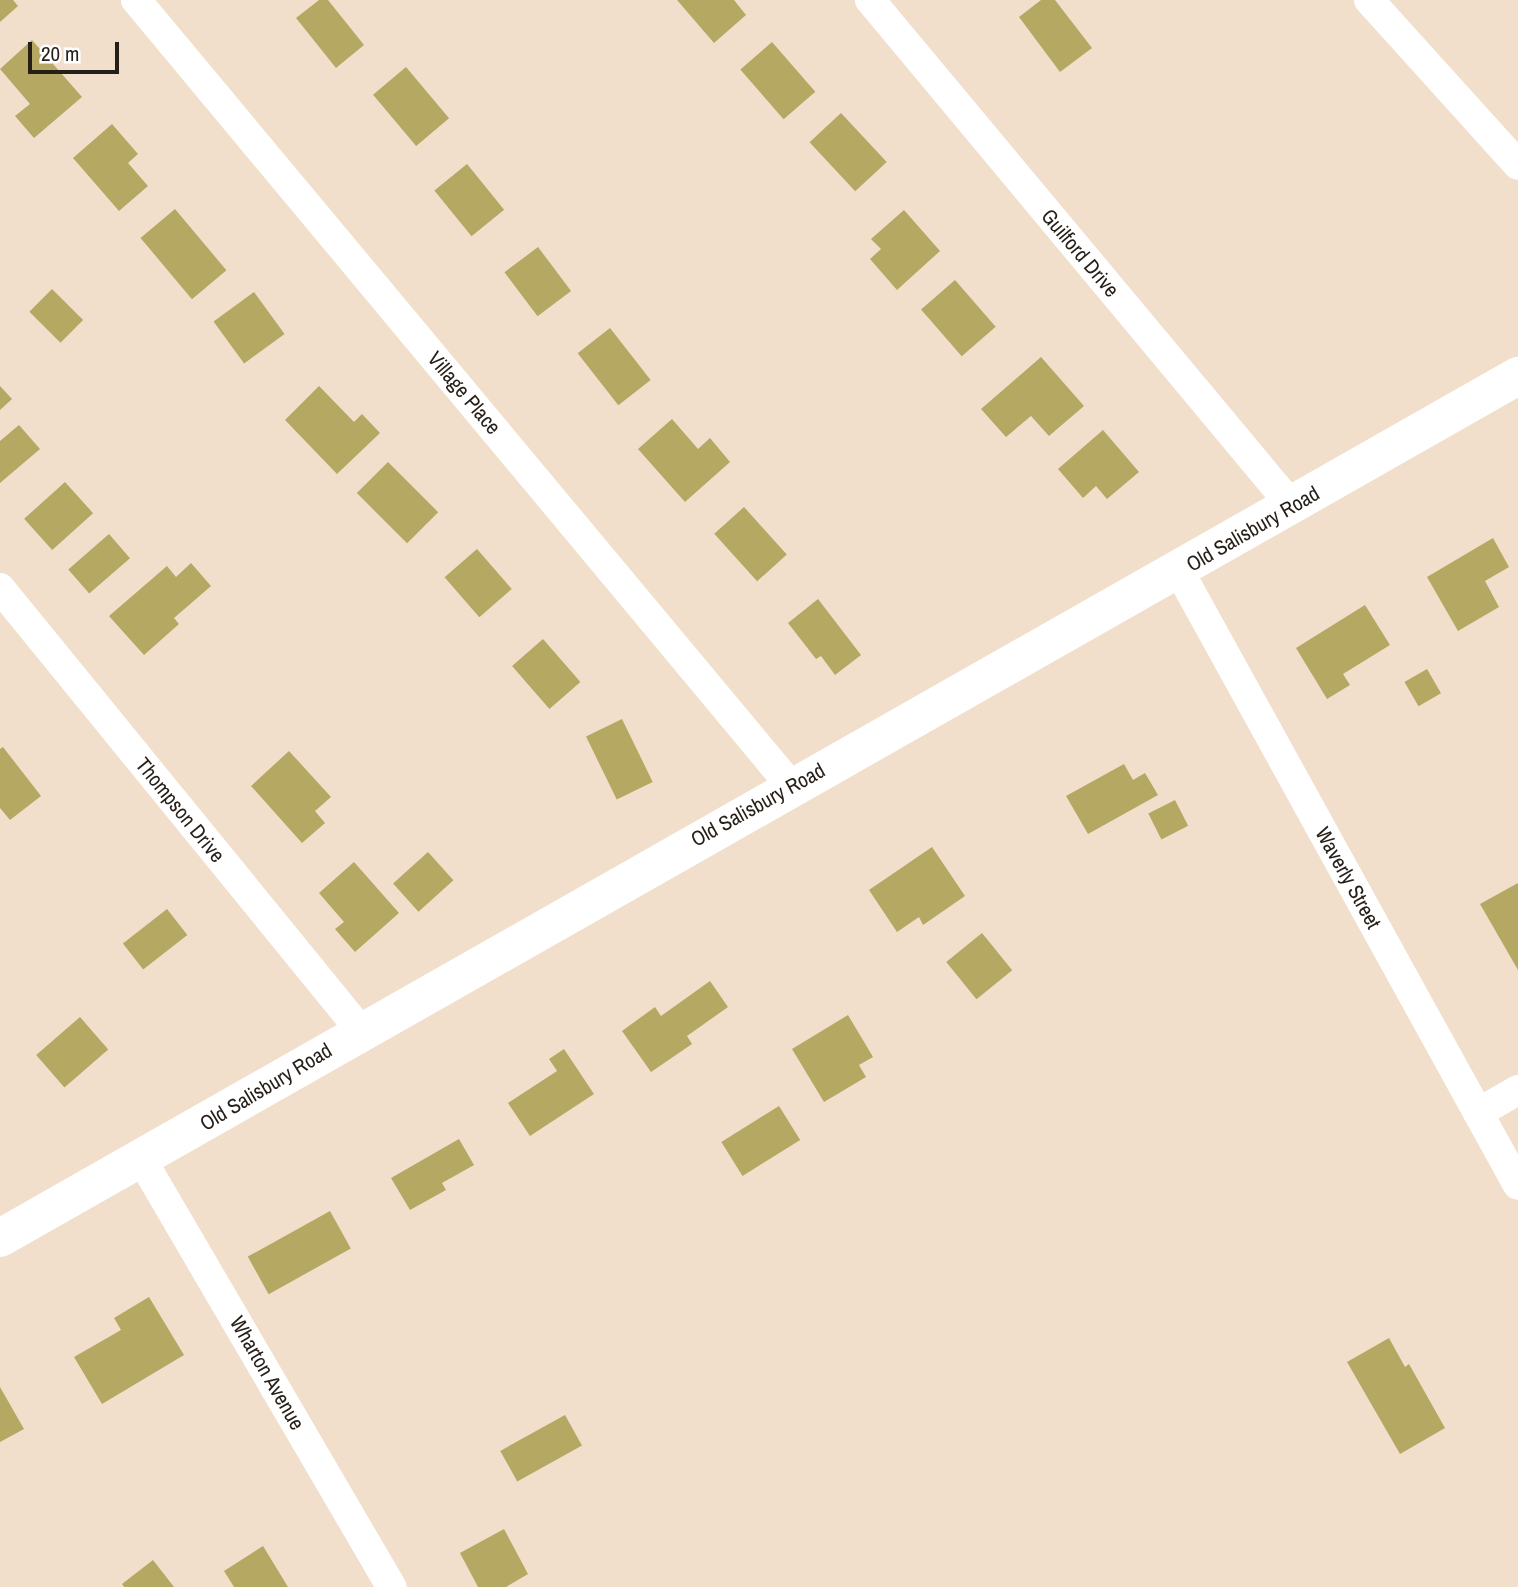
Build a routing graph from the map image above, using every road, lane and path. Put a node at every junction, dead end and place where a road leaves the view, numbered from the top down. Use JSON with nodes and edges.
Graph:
{"nodes":[{"id":1,"x":136,"y":0,"type":"edge"},
{"id":2,"x":870,"y":0,"type":"edge"},
{"id":3,"x":1369,"y":0,"type":"edge"},
{"id":4,"x":1518,"y":165,"type":"edge"},
{"id":5,"x":1518,"y":376,"type":"edge"},
{"id":6,"x":1292,"y":506,"type":"junction"},
{"id":7,"x":1180,"y":571,"type":"junction"},
{"id":8,"x":0,"y":589,"type":"edge"},
{"id":9,"x":791,"y":786,"type":"junction"},
{"id":10,"x":361,"y":1031,"type":"junction"},
{"id":11,"x":1518,"y":1090,"type":"edge"},
{"id":12,"x":1478,"y":1113,"type":"junction"},
{"id":13,"x":142,"y":1160,"type":"junction"},
{"id":14,"x":1518,"y":1185,"type":"edge"},
{"id":15,"x":0,"y":1238,"type":"edge"},
{"id":16,"x":392,"y":1587,"type":"edge"}],
"edges":[{"from":1,"to":9,"type":"street","name":"Village Place"},
{"from":2,"to":6,"type":"street","name":"Guilford Drive"},
{"from":3,"to":4,"type":"street"},
{"from":5,"to":6,"type":"main road","name":"Old Salisbury Road"},
{"from":6,"to":7,"type":"main road","name":"Old Salisbury Road"},
{"from":7,"to":9,"type":"main road","name":"Old Salisbury Road"},
{"from":7,"to":12,"type":"street","name":"Waverly Street"},
{"from":8,"to":10,"type":"street","name":"Thompson Drive"},
{"from":9,"to":10,"type":"main road","name":"Old Salisbury Road"},
{"from":10,"to":13,"type":"main road","name":"Old Salisbury Road"},
{"from":11,"to":12,"type":"street"},
{"from":12,"to":14,"type":"street","name":"Waverly Street"},
{"from":13,"to":15,"type":"main road","name":"Old Salisbury Road"},
{"from":13,"to":16,"type":"street","name":"Wharton Avenue"}]}
